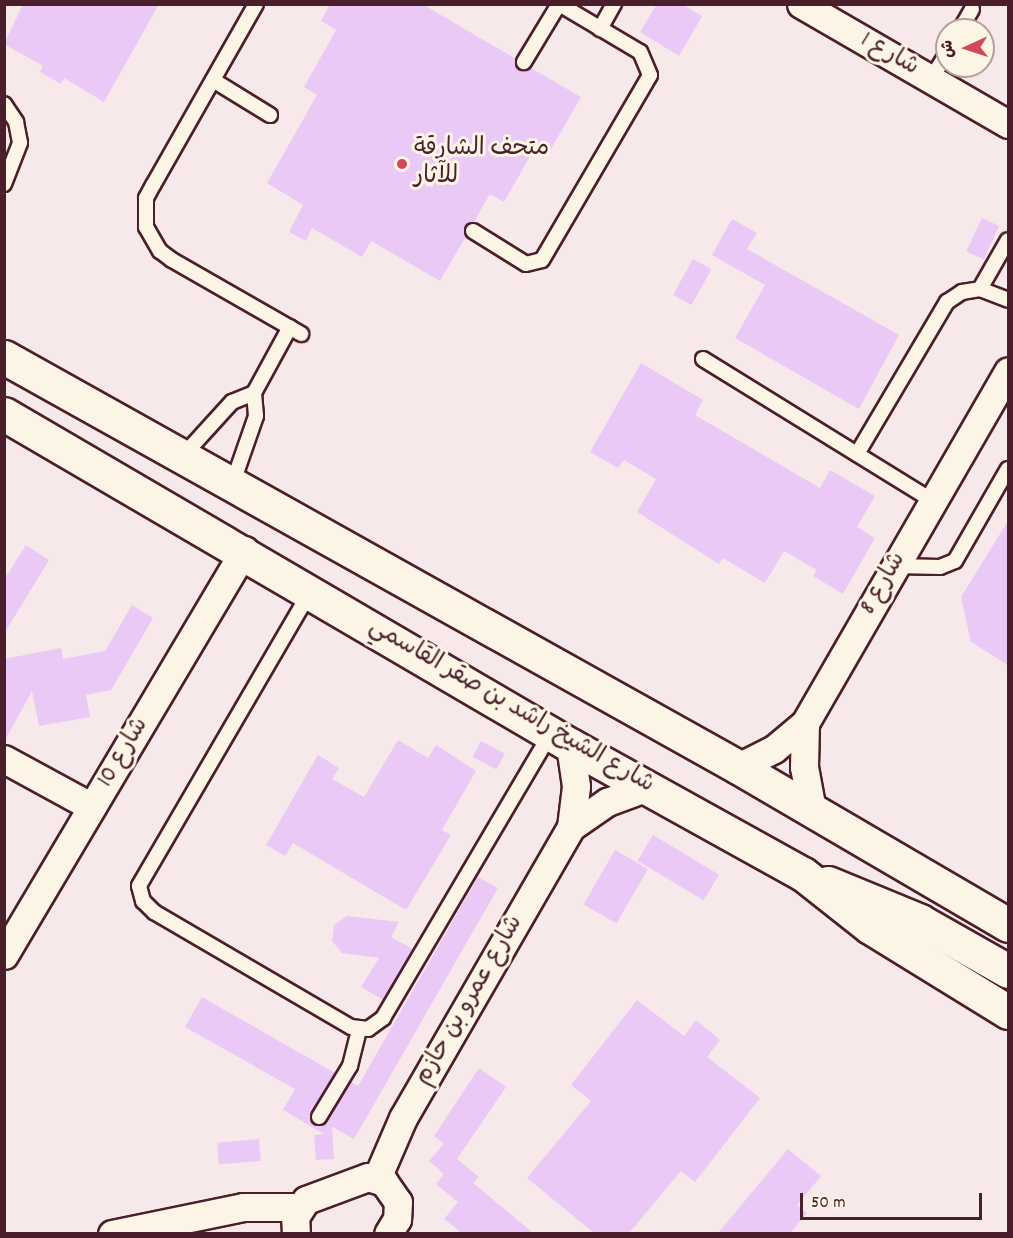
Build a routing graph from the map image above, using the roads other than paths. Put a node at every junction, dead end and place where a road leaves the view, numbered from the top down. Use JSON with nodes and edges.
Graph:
{"nodes":[{"id":1,"x":256,"y":4,"type":"edge"},
{"id":2,"x":614,"y":4,"type":"edge"},
{"id":3,"x":801,"y":4,"type":"edge"},
{"id":4,"x":972,"y":9,"type":"dead end"},
{"id":5,"x":967,"y":18,"type":"edge"},
{"id":6,"x":600,"y":29,"type":"junction"},
{"id":7,"x":524,"y":62,"type":"dead end"},
{"id":8,"x":935,"y":73,"type":"edge"},
{"id":9,"x":931,"y":80,"type":"junction"},
{"id":10,"x":213,"y":81,"type":"junction"},
{"id":11,"x":4,"y":104,"type":"edge"},
{"id":12,"x":270,"y":115,"type":"dead end"},
{"id":13,"x":1008,"y":124,"type":"edge"},
{"id":14,"x":4,"y":184,"type":"edge"},
{"id":15,"x":474,"y":231,"type":"dead end"},
{"id":16,"x":1008,"y":240,"type":"edge"},
{"id":17,"x":980,"y":289,"type":"junction"},
{"id":18,"x":1008,"y":300,"type":"edge"},
{"id":19,"x":4,"y":357,"type":"edge"},
{"id":20,"x":703,"y":359,"type":"dead end"},
{"id":21,"x":1008,"y":371,"type":"edge"},
{"id":22,"x":63,"y":390,"type":"junction"},
{"id":23,"x":4,"y":392,"type":"edge"},
{"id":24,"x":254,"y":393,"type":"junction"},
{"id":25,"x":4,"y":414,"type":"edge"},
{"id":26,"x":857,"y":454,"type":"junction"},
{"id":27,"x":180,"y":458,"type":"junction"},
{"id":28,"x":1008,"y":469,"type":"edge"},
{"id":29,"x":232,"y":487,"type":"junction"},
{"id":30,"x":933,"y":501,"type":"junction"},
{"id":31,"x":244,"y":550,"type":"junction"},
{"id":32,"x":895,"y":566,"type":"junction"},
{"id":33,"x":311,"y":590,"type":"junction"},
{"id":34,"x":805,"y":723,"type":"junction"},
{"id":35,"x":561,"y":739,"type":"junction"},
{"id":36,"x":4,"y":759,"type":"edge"},
{"id":37,"x":738,"y":767,"type":"junction"},
{"id":38,"x":648,"y":788,"type":"junction"},
{"id":39,"x":92,"y":807,"type":"junction"},
{"id":40,"x":812,"y":810,"type":"junction"},
{"id":41,"x":571,"y":827,"type":"junction"},
{"id":42,"x":803,"y":874,"type":"junction"},
{"id":43,"x":1008,"y":925,"type":"edge"},
{"id":44,"x":4,"y":955,"type":"edge"},
{"id":45,"x":1008,"y":971,"type":"edge"},
{"id":46,"x":1008,"y":1012,"type":"edge"},
{"id":47,"x":359,"y":1030,"type":"junction"},
{"id":48,"x":318,"y":1117,"type":"dead end"},
{"id":49,"x":376,"y":1178,"type":"junction"},
{"id":50,"x":298,"y":1220,"type":"edge"},
{"id":51,"x":394,"y":1231,"type":"edge"},
{"id":52,"x":111,"y":1233,"type":"edge"}],
"edges":[{"from":1,"to":10,"type":"lane"},
{"from":2,"to":6,"type":"lane"},
{"from":3,"to":9,"type":"street","name":"شارع 1"},
{"from":4,"to":5,"type":"lane"},
{"from":6,"to":7,"type":"lane"},
{"from":6,"to":15,"type":"lane"},
{"from":8,"to":9,"type":"lane"},
{"from":9,"to":13,"type":"street","name":"شارع 1"},
{"from":10,"to":12,"type":"lane"},
{"from":10,"to":24,"type":"lane"},
{"from":11,"to":14,"type":"lane"},
{"from":16,"to":17,"type":"lane"},
{"from":17,"to":18,"type":"lane"},
{"from":17,"to":26,"type":"lane"},
{"from":19,"to":22,"type":"main road"},
{"from":20,"to":26,"type":"lane"},
{"from":21,"to":30,"type":"street","name":"شارع 8"},
{"from":22,"to":23,"type":"main road"},
{"from":22,"to":27,"type":"main road"},
{"from":24,"to":27,"type":"lane"},
{"from":24,"to":29,"type":"lane"},
{"from":25,"to":31,"type":"main road","name":"شارع الشيخ راشد بن صقر القاسمي"},
{"from":26,"to":30,"type":"lane"},
{"from":27,"to":29,"type":"main road"},
{"from":28,"to":32,"type":"lane"},
{"from":29,"to":37,"type":"main road"},
{"from":30,"to":32,"type":"street","name":"شارع 8"},
{"from":31,"to":33,"type":"main road","name":"شارع الشيخ راشد بن صقر القاسمي"},
{"from":31,"to":39,"type":"street","name":"شارع 10"},
{"from":32,"to":34,"type":"street","name":"شارع 8"},
{"from":33,"to":35,"type":"main road","name":"شارع الشيخ راشد بن صقر القاسمي"},
{"from":33,"to":47,"type":"lane"},
{"from":34,"to":37,"type":"street"},
{"from":34,"to":40,"type":"street","name":"شارع 8"},
{"from":35,"to":38,"type":"main road","name":"شارع الشيخ راشد بن صقر القاسمي"},
{"from":35,"to":41,"type":"street","name":"شارع عمرو بن حازم"},
{"from":35,"to":47,"type":"lane"},
{"from":36,"to":39,"type":"street"},
{"from":37,"to":40,"type":"main road"},
{"from":38,"to":41,"type":"street","name":"شارع عمرو بن حازم"},
{"from":38,"to":42,"type":"main road","name":"شارع الشيخ راشد بن صقر القاسمي"},
{"from":39,"to":44,"type":"street","name":"شارع 10"},
{"from":40,"to":43,"type":"main road"},
{"from":41,"to":49,"type":"street","name":"شارع عمرو بن حازم"},
{"from":42,"to":45,"type":"main road"},
{"from":42,"to":46,"type":"main road","name":"شارع الشيخ راشد بن صقر القاسمي"},
{"from":47,"to":48,"type":"lane"},
{"from":49,"to":50,"type":"street"},
{"from":49,"to":51,"type":"street"},
{"from":50,"to":52,"type":"street"}]}
